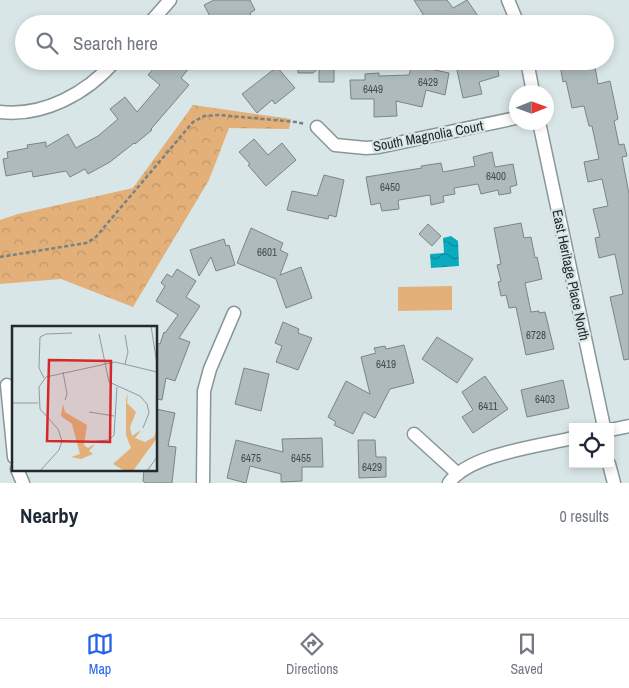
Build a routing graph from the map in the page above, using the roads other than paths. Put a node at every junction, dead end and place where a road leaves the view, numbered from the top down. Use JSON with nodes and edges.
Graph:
{"nodes":[{"id":1,"x":170,"y":0,"type":"edge"},
{"id":2,"x":508,"y":0,"type":"edge"},
{"id":3,"x":157,"y":15,"type":"edge"},
{"id":4,"x":514,"y":15,"type":"edge"},
{"id":5,"x":106,"y":70,"type":"edge"},
{"id":6,"x":528,"y":70,"type":"edge"},
{"id":7,"x":531,"y":85,"type":"edge"},
{"id":8,"x":0,"y":112,"type":"edge"},
{"id":9,"x":509,"y":119,"type":"edge"},
{"id":10,"x":317,"y":127,"type":"road end"},
{"id":11,"x":541,"y":130,"type":"edge"},
{"id":12,"x":234,"y":314,"type":"dead end"},
{"id":13,"x":7,"y":385,"type":"dead end"},
{"id":14,"x":603,"y":423,"type":"edge"},
{"id":15,"x":629,"y":426,"type":"edge"},
{"id":16,"x":614,"y":429,"type":"edge"},
{"id":17,"x":414,"y":434,"type":"dead end"},
{"id":18,"x":12,"y":436,"type":"edge"},
{"id":19,"x":569,"y":439,"type":"edge"},
{"id":20,"x":611,"y":468,"type":"edge"},
{"id":21,"x":16,"y":470,"type":"edge"},
{"id":22,"x":453,"y":478,"type":"edge"},
{"id":23,"x":23,"y":483,"type":"edge"},
{"id":24,"x":202,"y":483,"type":"edge"},
{"id":25,"x":614,"y":483,"type":"edge"}],
"edges":[{"from":1,"to":3,"type":"street"},
{"from":2,"to":4,"type":"street"},
{"from":5,"to":8,"type":"street"},
{"from":6,"to":7,"type":"street"},
{"from":9,"to":10,"type":"street","name":"South Magnolia Court"},
{"from":11,"to":14,"type":"street","name":"East Heritage Place North"},
{"from":12,"to":24,"type":"street"},
{"from":13,"to":18,"type":"street"},
{"from":15,"to":16,"type":"street"},
{"from":17,"to":22,"type":"street"},
{"from":19,"to":22,"type":"street"},
{"from":20,"to":25,"type":"street"},
{"from":21,"to":23,"type":"street"}]}
